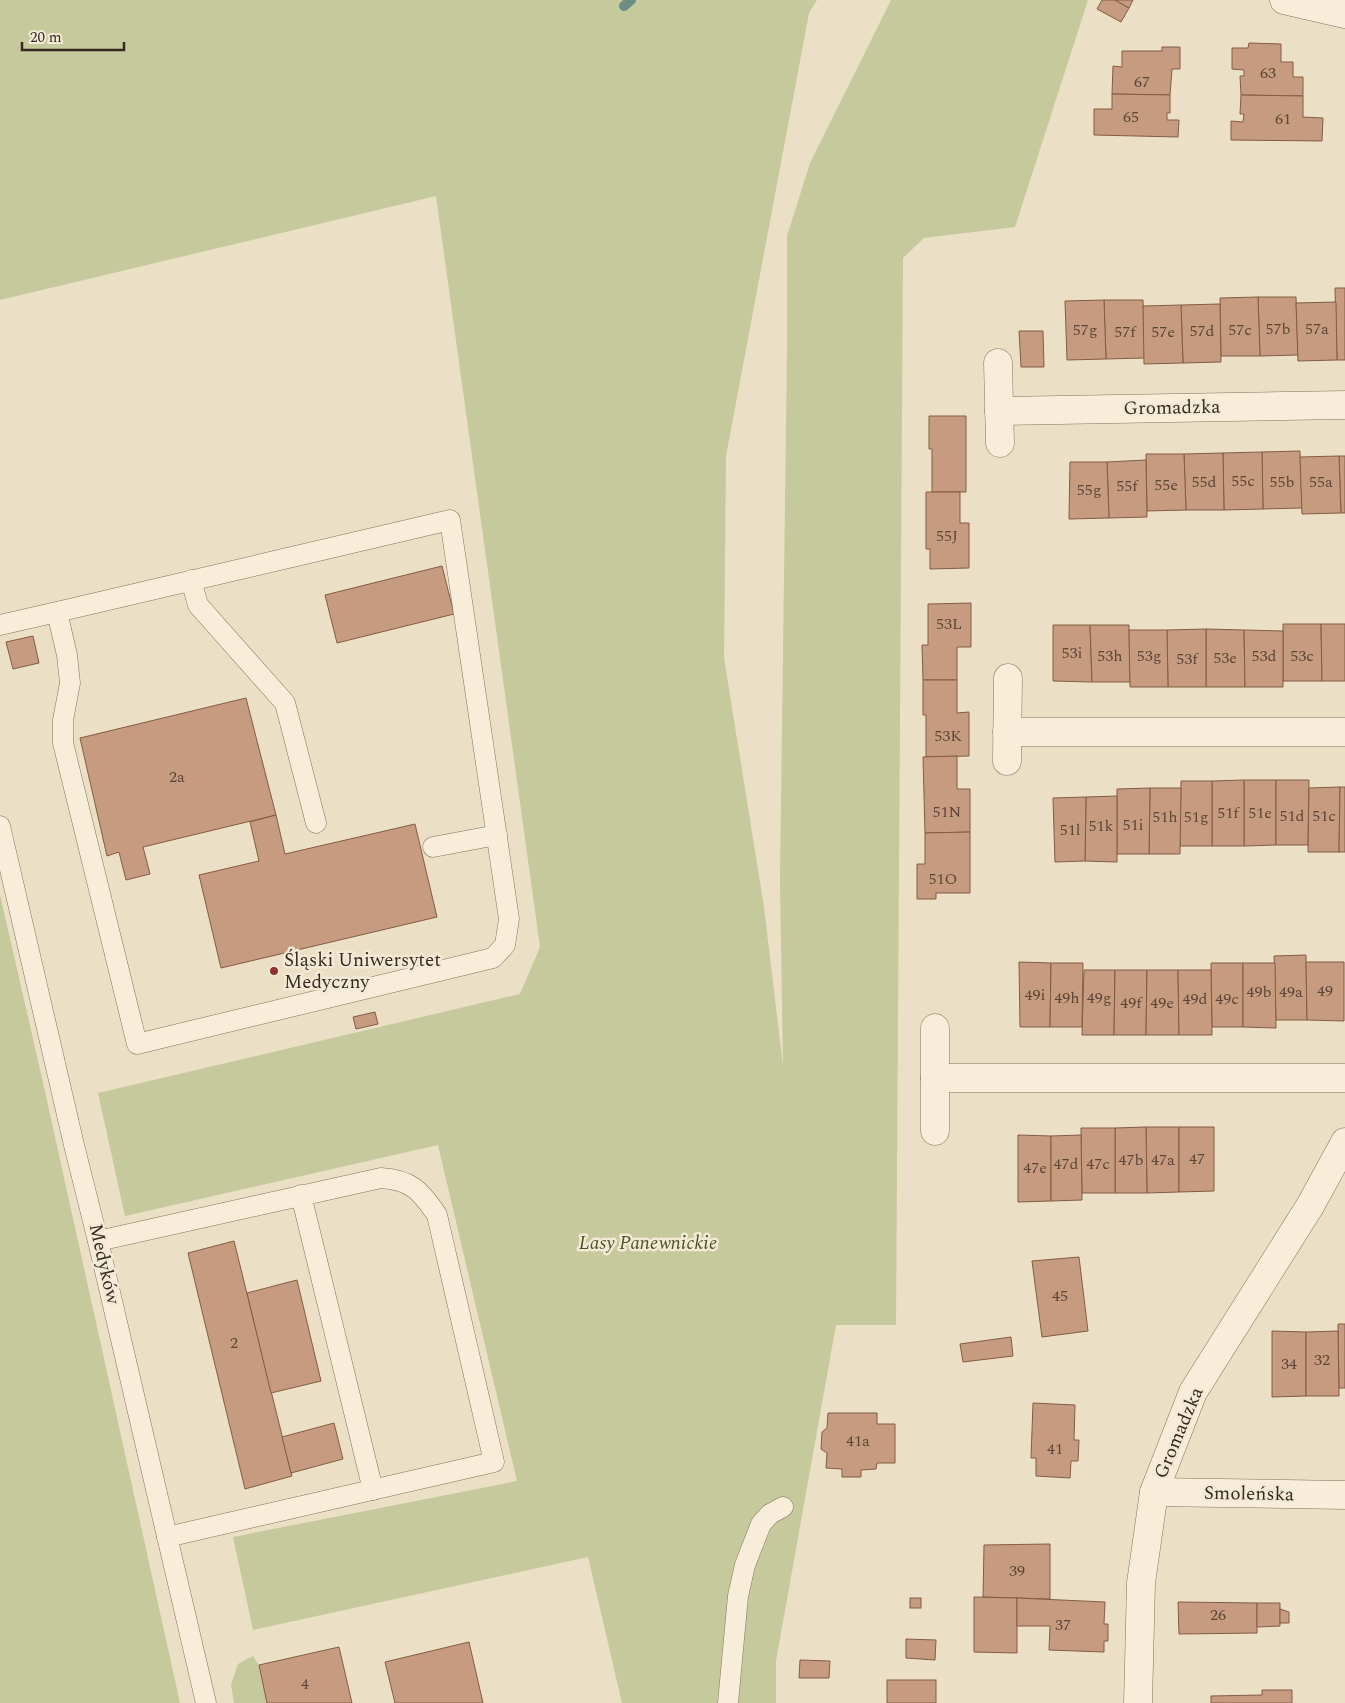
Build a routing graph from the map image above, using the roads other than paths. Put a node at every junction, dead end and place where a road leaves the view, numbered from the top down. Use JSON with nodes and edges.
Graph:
{"nodes":[{"id":1,"x":1284,"y":0,"type":"edge"},
{"id":2,"x":1345,"y":14,"type":"edge"},
{"id":3,"x":998,"y":363,"type":"dead end"},
{"id":4,"x":1345,"y":405,"type":"edge"},
{"id":5,"x":1000,"y":411,"type":"junction"},
{"id":6,"x":1000,"y":443,"type":"dead end"},
{"id":7,"x":192,"y":580,"type":"junction"},
{"id":8,"x":57,"y":612,"type":"junction"},
{"id":9,"x":0,"y":625,"type":"edge"},
{"id":10,"x":1008,"y":678,"type":"dead end"},
{"id":11,"x":1007,"y":732,"type":"junction"},
{"id":12,"x":1345,"y":732,"type":"edge"},
{"id":13,"x":1007,"y":761,"type":"dead end"},
{"id":14,"x":316,"y":824,"type":"dead end"},
{"id":15,"x":0,"y":826,"type":"edge"},
{"id":16,"x":496,"y":835,"type":"junction"},
{"id":17,"x":433,"y":847,"type":"dead end"},
{"id":18,"x":935,"y":1028,"type":"dead end"},
{"id":19,"x":935,"y":1078,"type":"junction"},
{"id":20,"x":1345,"y":1078,"type":"edge"},
{"id":21,"x":935,"y":1131,"type":"dead end"},
{"id":22,"x":1345,"y":1142,"type":"edge"},
{"id":23,"x":302,"y":1195,"type":"junction"},
{"id":24,"x":98,"y":1241,"type":"junction"},
{"id":25,"x":373,"y":1490,"type":"junction"},
{"id":26,"x":1154,"y":1492,"type":"junction"},
{"id":27,"x":1345,"y":1495,"type":"edge"},
{"id":28,"x":783,"y":1506,"type":"dead end"},
{"id":29,"x":167,"y":1537,"type":"junction"},
{"id":30,"x":206,"y":1703,"type":"edge"},
{"id":31,"x":728,"y":1703,"type":"edge"},
{"id":32,"x":1138,"y":1703,"type":"edge"}],
"edges":[{"from":1,"to":2,"type":"street"},
{"from":3,"to":5,"type":"street"},
{"from":4,"to":5,"type":"street","name":"Gromadzka"},
{"from":5,"to":6,"type":"street"},
{"from":7,"to":8,"type":"lane"},
{"from":7,"to":14,"type":"lane"},
{"from":7,"to":16,"type":"lane"},
{"from":8,"to":9,"type":"lane"},
{"from":8,"to":16,"type":"lane"},
{"from":10,"to":11,"type":"street"},
{"from":11,"to":12,"type":"street"},
{"from":11,"to":13,"type":"street"},
{"from":15,"to":24,"type":"lane","name":"Medyków"},
{"from":16,"to":17,"type":"lane"},
{"from":18,"to":19,"type":"street"},
{"from":19,"to":20,"type":"street"},
{"from":19,"to":21,"type":"street"},
{"from":22,"to":26,"type":"street","name":"Gromadzka"},
{"from":23,"to":24,"type":"lane"},
{"from":23,"to":25,"type":"lane"},
{"from":23,"to":25,"type":"lane"},
{"from":24,"to":29,"type":"lane","name":"Medyków"},
{"from":25,"to":29,"type":"lane"},
{"from":26,"to":27,"type":"street","name":"Smoleńska"},
{"from":26,"to":32,"type":"street","name":"Gromadzka"},
{"from":28,"to":31,"type":"lane"},
{"from":29,"to":30,"type":"lane","name":"Medyków"}]}
